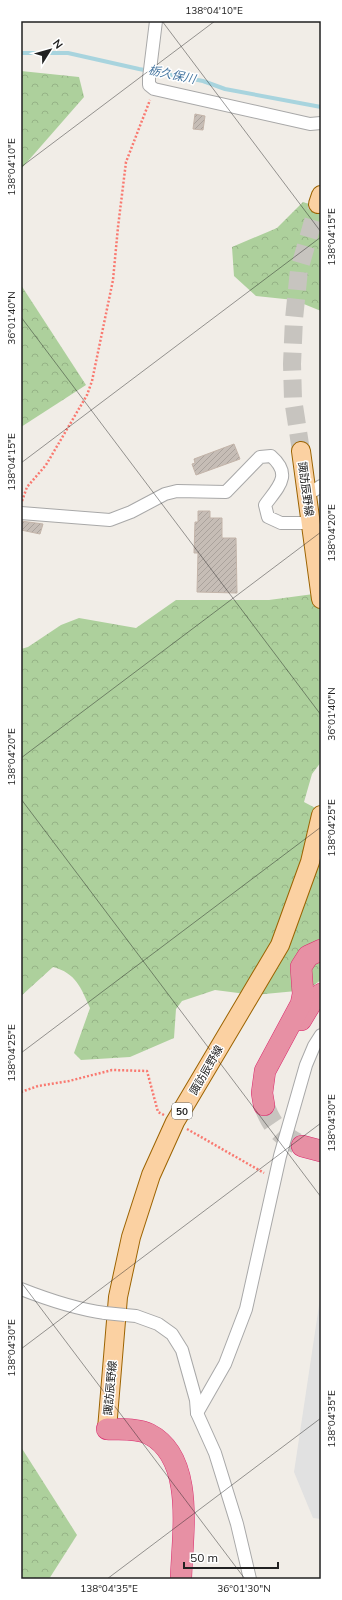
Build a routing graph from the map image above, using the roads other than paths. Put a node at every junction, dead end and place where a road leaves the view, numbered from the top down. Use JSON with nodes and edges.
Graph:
{"nodes":[{"id":1,"x":156,"y":21,"type":"edge"},
{"id":2,"x":321,"y":124,"type":"edge"},
{"id":3,"x":301,"y":451,"type":"tunnel mouth"},
{"id":4,"x":314,"y":491,"type":"edge"},
{"id":5,"x":21,"y":513,"type":"edge"},
{"id":6,"x":310,"y":523,"type":"junction"},
{"id":7,"x":321,"y":599,"type":"edge"},
{"id":8,"x":321,"y":815,"type":"edge"},
{"id":9,"x":321,"y":950,"type":"edge"},
{"id":10,"x":321,"y":994,"type":"edge"},
{"id":11,"x":321,"y":1035,"type":"edge"},
{"id":12,"x":21,"y":1289,"type":"edge"},
{"id":13,"x":197,"y":1413,"type":"junction"},
{"id":14,"x":107,"y":1429,"type":"joint"},
{"id":15,"x":181,"y":1579,"type":"edge"},
{"id":16,"x":250,"y":1579,"type":"edge"}],
"edges":[{"from":1,"to":2,"type":"street"},
{"from":3,"to":4,"type":"main road","name":"諏訪辰野線"},
{"from":4,"to":6,"type":"main road","name":"諏訪辰野線"},
{"from":5,"to":6,"type":"street"},
{"from":6,"to":7,"type":"main road","name":"諏訪辰野線"},
{"from":8,"to":14,"type":"main road","name":"諏訪辰野線","number":"50"},
{"from":9,"to":10,"type":"highway"},
{"from":11,"to":13,"type":"street"},
{"from":12,"to":13,"type":"street","bridge":true},
{"from":13,"to":16,"type":"street"},
{"from":14,"to":15,"type":"highway"}]}
